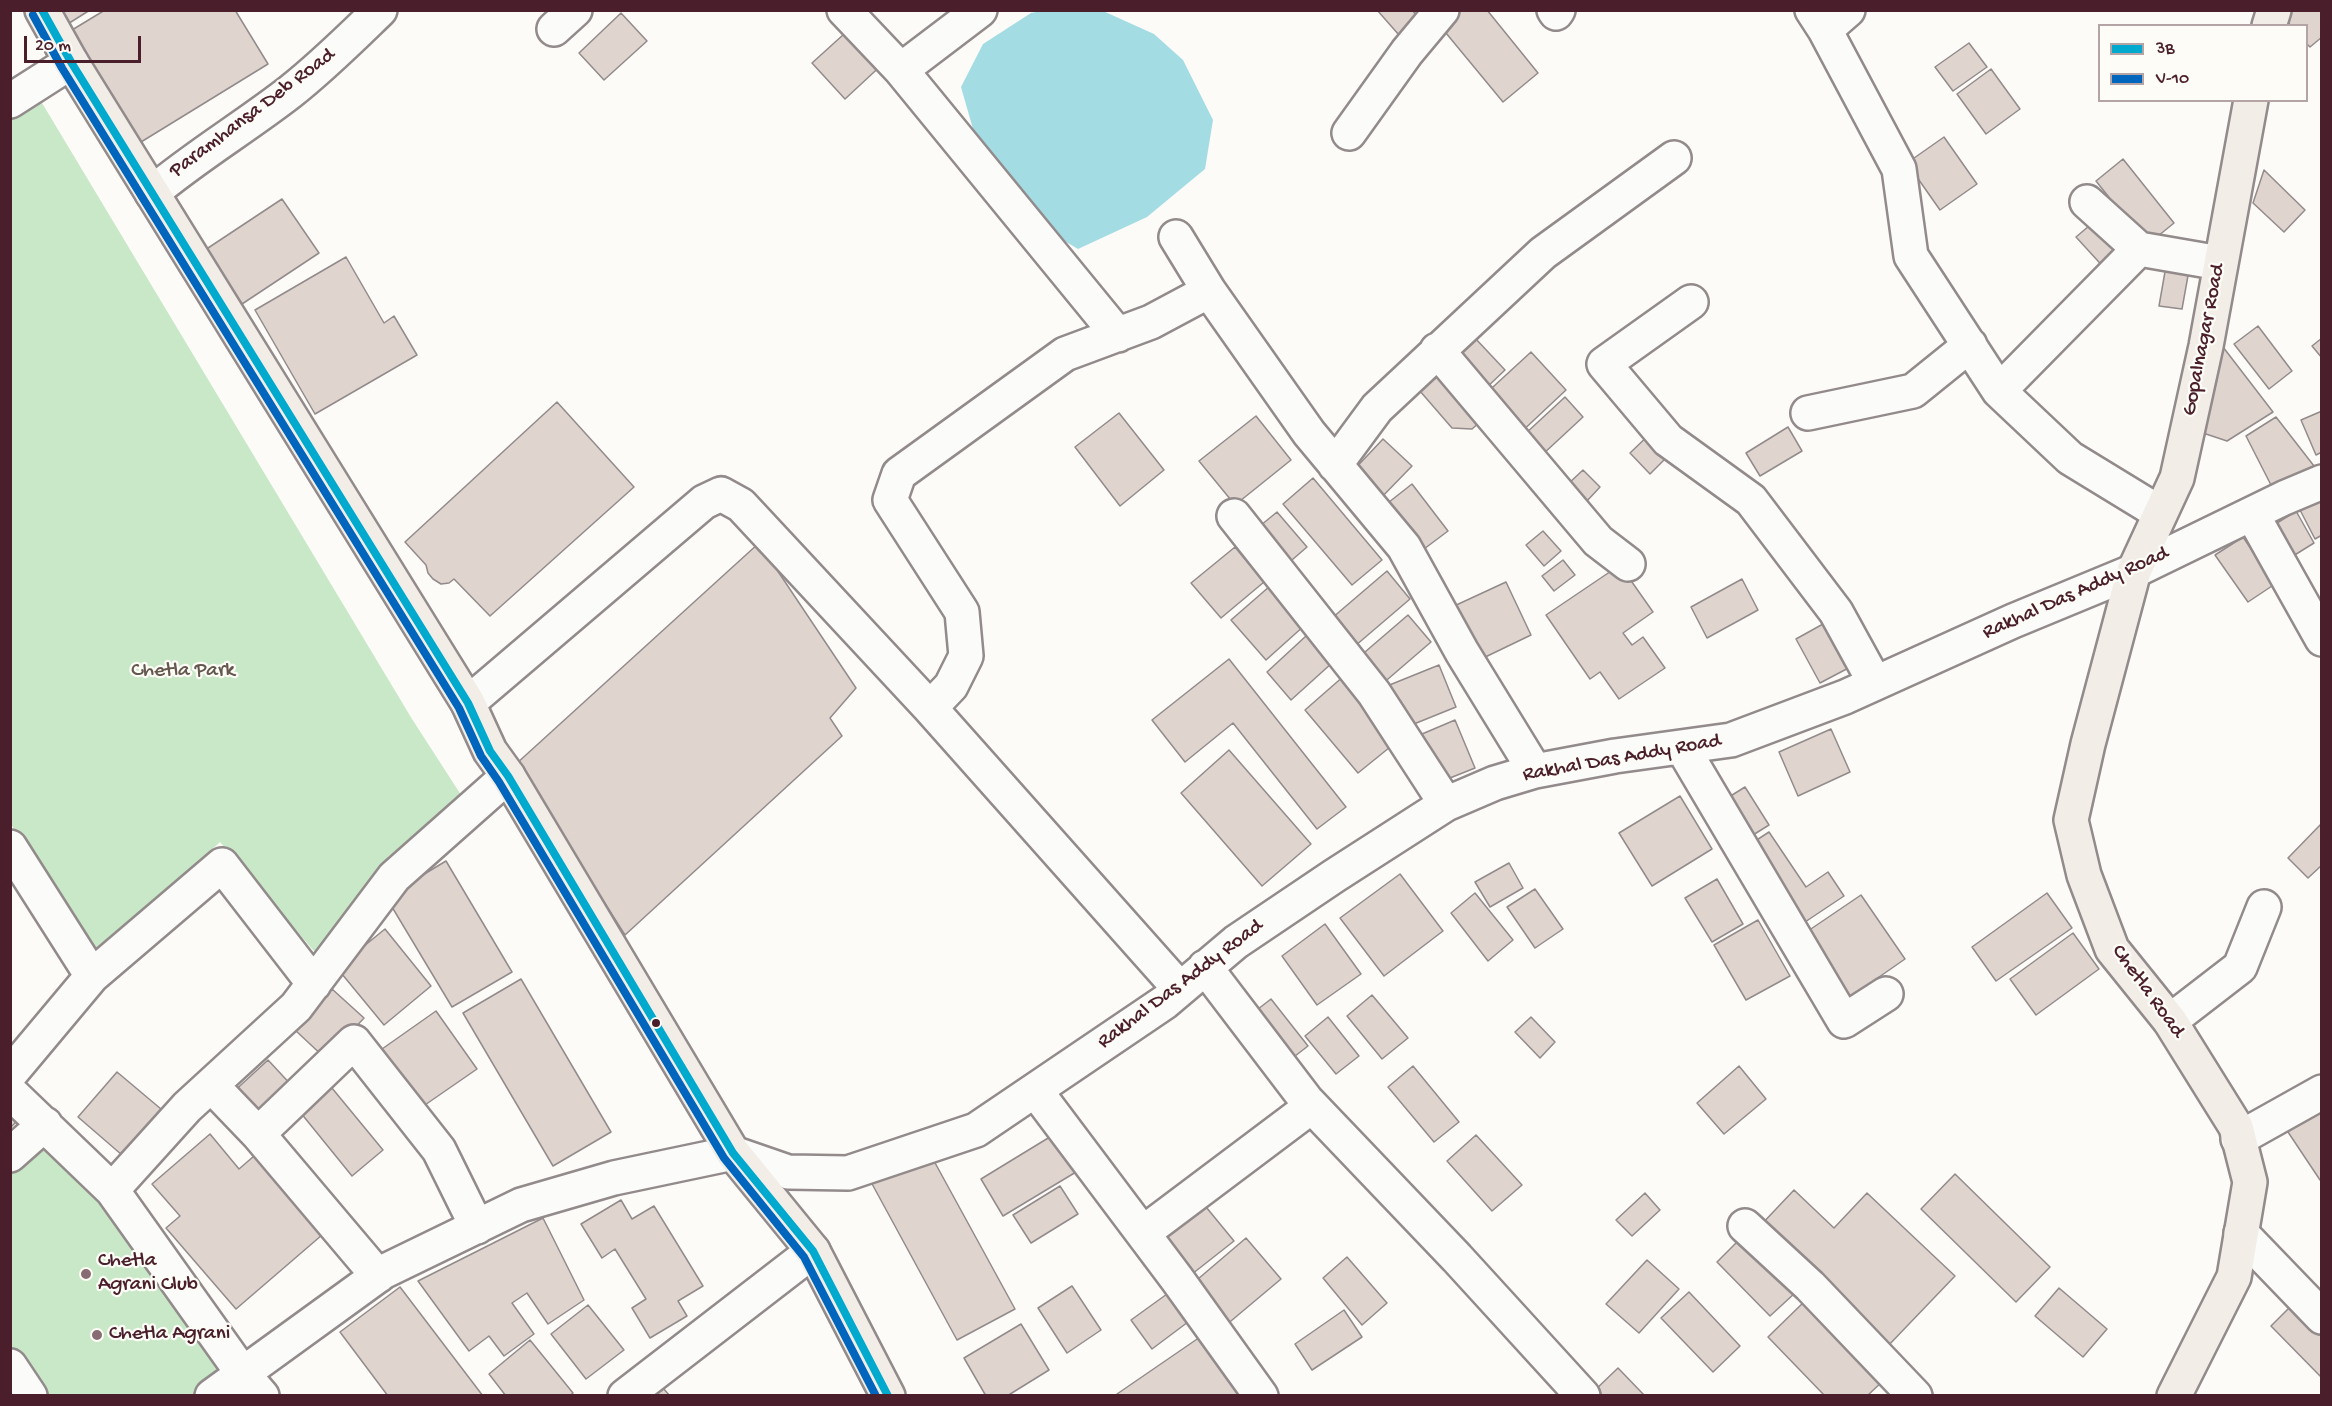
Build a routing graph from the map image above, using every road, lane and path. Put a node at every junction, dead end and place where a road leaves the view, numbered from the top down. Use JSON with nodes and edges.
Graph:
{"nodes":[{"id":1,"x":42,"y":10,"type":"edge"},
{"id":2,"x":380,"y":10,"type":"edge"},
{"id":3,"x":844,"y":10,"type":"edge"},
{"id":4,"x":980,"y":10,"type":"edge"},
{"id":5,"x":1442,"y":10,"type":"edge"},
{"id":6,"x":1828,"y":17,"type":"edge"},
{"id":7,"x":70,"y":62,"type":"junction"},
{"id":8,"x":901,"y":70,"type":"junction"},
{"id":9,"x":10,"y":101,"type":"edge"},
{"id":10,"x":2251,"y":102,"type":"edge"},
{"id":11,"x":1349,"y":133,"type":"dead end"},
{"id":12,"x":1674,"y":158,"type":"dead end"},
{"id":13,"x":152,"y":193,"type":"junction"},
{"id":14,"x":2087,"y":202,"type":"dead end"},
{"id":15,"x":1176,"y":237,"type":"dead end"},
{"id":16,"x":2139,"y":249,"type":"junction"},
{"id":17,"x":2220,"y":263,"type":"junction"},
{"id":18,"x":1209,"y":291,"type":"junction"},
{"id":19,"x":1691,"y":302,"type":"dead end"},
{"id":20,"x":1118,"y":335,"type":"junction"},
{"id":21,"x":1970,"y":345,"type":"junction"},
{"id":22,"x":1437,"y":350,"type":"junction"},
{"id":23,"x":1999,"y":391,"type":"junction"},
{"id":24,"x":1808,"y":413,"type":"dead end"},
{"id":25,"x":1335,"y":465,"type":"junction"},
{"id":26,"x":2322,"y":482,"type":"edge"},
{"id":27,"x":2160,"y":513,"type":"junction"},
{"id":28,"x":2252,"y":514,"type":"junction"},
{"id":29,"x":1234,"y":516,"type":"dead end"},
{"id":30,"x":1628,"y":564,"type":"dead end"},
{"id":31,"x":2134,"y":571,"type":"junction"},
{"id":32,"x":2322,"y":639,"type":"edge"},
{"id":33,"x":1875,"y":683,"type":"junction"},
{"id":34,"x":468,"y":703,"type":"junction"},
{"id":35,"x":930,"y":708,"type":"junction"},
{"id":36,"x":1682,"y":747,"type":"junction"},
{"id":37,"x":1535,"y":771,"type":"junction"},
{"id":38,"x":508,"y":776,"type":"junction"},
{"id":39,"x":1446,"y":804,"type":"junction"},
{"id":40,"x":10,"y":847,"type":"edge"},
{"id":41,"x":2264,"y":907,"type":"dead end"},
{"id":42,"x":1205,"y":967,"type":"junction"},
{"id":43,"x":92,"y":976,"type":"junction"},
{"id":44,"x":314,"y":984,"type":"junction"},
{"id":45,"x":1180,"y":989,"type":"junction"},
{"id":46,"x":1886,"y":994,"type":"dead end"},
{"id":47,"x":2170,"y":1021,"type":"junction"},
{"id":48,"x":10,"y":1074,"type":"edge"},
{"id":49,"x":211,"y":1085,"type":"junction"},
{"id":50,"x":1035,"y":1090,"type":"junction"},
{"id":51,"x":10,"y":1092,"type":"edge"},
{"id":52,"x":2322,"y":1092,"type":"edge"},
{"id":53,"x":1312,"y":1106,"type":"junction"},
{"id":54,"x":45,"y":1124,"type":"junction"},
{"id":55,"x":258,"y":1134,"type":"junction"},
{"id":56,"x":2238,"y":1139,"type":"junction"},
{"id":57,"x":734,"y":1153,"type":"junction"},
{"id":58,"x":10,"y":1155,"type":"edge"},
{"id":59,"x":112,"y":1190,"type":"junction"},
{"id":60,"x":1745,"y":1226,"type":"dead end"},
{"id":61,"x":477,"y":1227,"type":"junction"},
{"id":62,"x":1143,"y":1233,"type":"junction"},
{"id":63,"x":2241,"y":1233,"type":"junction"},
{"id":64,"x":813,"y":1251,"type":"junction"},
{"id":65,"x":378,"y":1276,"type":"junction"},
{"id":66,"x":2322,"y":1317,"type":"edge"},
{"id":67,"x":10,"y":1366,"type":"edge"},
{"id":68,"x":252,"y":1385,"type":"edge"},
{"id":69,"x":30,"y":1395,"type":"edge"},
{"id":70,"x":212,"y":1395,"type":"edge"},
{"id":71,"x":625,"y":1395,"type":"edge"},
{"id":72,"x":888,"y":1395,"type":"edge"},
{"id":73,"x":1261,"y":1395,"type":"edge"},
{"id":74,"x":1583,"y":1395,"type":"edge"},
{"id":75,"x":1915,"y":1395,"type":"edge"},
{"id":76,"x":2174,"y":1395,"type":"edge"}],
"edges":[{"from":1,"to":7,"type":"main road"},
{"from":2,"to":13,"type":"street","name":"Paramhansa Deb Road"},
{"from":3,"to":8,"type":"street"},
{"from":4,"to":8,"type":"street"},
{"from":5,"to":11,"type":"street"},
{"from":6,"to":21,"type":"street"},
{"from":7,"to":9,"type":"street"},
{"from":7,"to":13,"type":"main road"},
{"from":8,"to":20,"type":"street"},
{"from":10,"to":17,"type":"main road","name":"Gopalnagar Road"},
{"from":12,"to":22,"type":"street"},
{"from":13,"to":34,"type":"main road"},
{"from":14,"to":16,"type":"street"},
{"from":15,"to":18,"type":"street"},
{"from":16,"to":17,"type":"street"},
{"from":16,"to":23,"type":"street"},
{"from":17,"to":27,"type":"main road","name":"Gopalnagar Road"},
{"from":18,"to":20,"type":"street"},
{"from":18,"to":25,"type":"street"},
{"from":19,"to":33,"type":"street"},
{"from":20,"to":35,"type":"street"},
{"from":21,"to":23,"type":"street"},
{"from":21,"to":24,"type":"street"},
{"from":22,"to":25,"type":"street"},
{"from":22,"to":30,"type":"street"},
{"from":23,"to":27,"type":"street"},
{"from":25,"to":37,"type":"street"},
{"from":26,"to":28,"type":"street","name":"Rakhal Das Addy Road"},
{"from":27,"to":31,"type":"main road","name":"Gopalnagar Road"},
{"from":28,"to":31,"type":"street","name":"Rakhal Das Addy Road"},
{"from":28,"to":32,"type":"street"},
{"from":29,"to":39,"type":"street"},
{"from":31,"to":33,"type":"street","name":"Rakhal Das Addy Road"},
{"from":31,"to":47,"type":"main road","name":"Chetla Road"},
{"from":33,"to":36,"type":"street","name":"Rakhal Das Addy Road"},
{"from":34,"to":35,"type":"street"},
{"from":34,"to":38,"type":"main road"},
{"from":35,"to":45,"type":"street"},
{"from":36,"to":37,"type":"street","name":"Rakhal Das Addy Road"},
{"from":36,"to":46,"type":"street"},
{"from":37,"to":39,"type":"street","name":"Rakhal Das Addy Road"},
{"from":38,"to":44,"type":"street"},
{"from":38,"to":57,"type":"main road"},
{"from":39,"to":42,"type":"street","name":"Rakhal Das Addy Road"},
{"from":40,"to":43,"type":"street"},
{"from":41,"to":47,"type":"street"},
{"from":42,"to":45,"type":"street","name":"Rakhal Das Addy Road"},
{"from":42,"to":53,"type":"street"},
{"from":43,"to":44,"type":"street"},
{"from":43,"to":48,"type":"street"},
{"from":44,"to":49,"type":"street"},
{"from":45,"to":50,"type":"street","name":"Rakhal Das Addy Road"},
{"from":47,"to":56,"type":"main road","name":"Chetla Road"},
{"from":49,"to":55,"type":"street"},
{"from":49,"to":59,"type":"street"},
{"from":50,"to":57,"type":"street","name":"Rakhal Das Addy Road"},
{"from":50,"to":62,"type":"street"},
{"from":51,"to":54,"type":"street"},
{"from":52,"to":56,"type":"street"},
{"from":53,"to":62,"type":"street"},
{"from":53,"to":74,"type":"street"},
{"from":54,"to":58,"type":"street"},
{"from":54,"to":59,"type":"street"},
{"from":55,"to":61,"type":"street"},
{"from":55,"to":65,"type":"street"},
{"from":56,"to":63,"type":"main road","name":"Chetla Road"},
{"from":57,"to":61,"type":"street"},
{"from":57,"to":64,"type":"main road"},
{"from":59,"to":68,"type":"street"},
{"from":60,"to":75,"type":"street"},
{"from":61,"to":65,"type":"street"},
{"from":62,"to":73,"type":"street"},
{"from":63,"to":66,"type":"street"},
{"from":63,"to":76,"type":"main road","name":"Chetla Road"},
{"from":64,"to":71,"type":"street"},
{"from":64,"to":72,"type":"main road"},
{"from":65,"to":68,"type":"street"},
{"from":67,"to":69,"type":"street"},
{"from":68,"to":70,"type":"street"}]}
